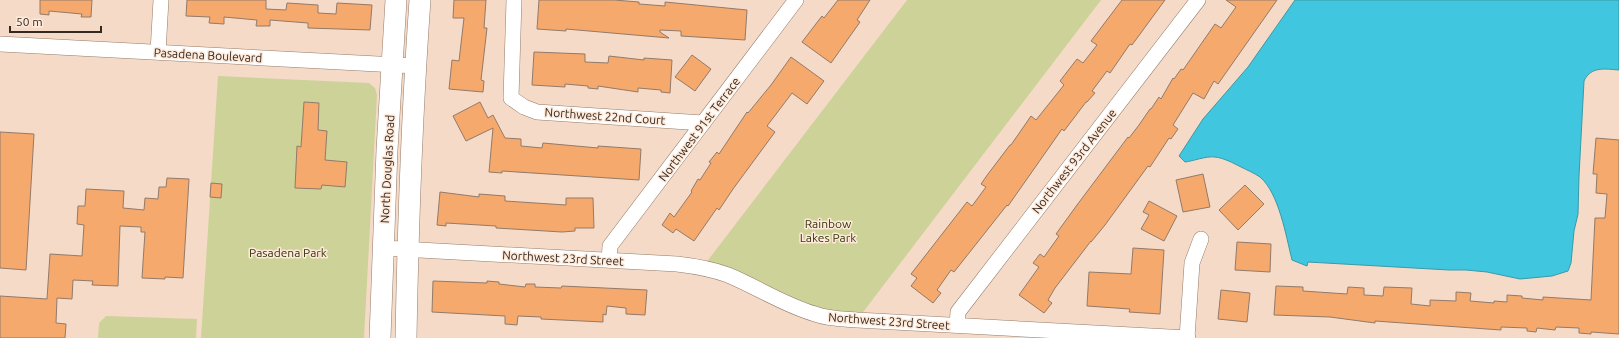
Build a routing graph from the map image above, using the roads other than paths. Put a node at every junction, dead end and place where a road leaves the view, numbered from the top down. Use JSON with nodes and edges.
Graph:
{"nodes":[{"id":1,"x":161,"y":0,"type":"edge"},
{"id":2,"x":396,"y":0,"type":"edge"},
{"id":3,"x":420,"y":0,"type":"edge"},
{"id":4,"x":514,"y":0,"type":"edge"},
{"id":5,"x":796,"y":0,"type":"edge"},
{"id":6,"x":1198,"y":0,"type":"edge"},
{"id":7,"x":0,"y":44,"type":"edge"},
{"id":8,"x":158,"y":52,"type":"junction"},
{"id":9,"x":392,"y":64,"type":"junction"},
{"id":10,"x":416,"y":66,"type":"junction"},
{"id":11,"x":703,"y":123,"type":"junction"},
{"id":12,"x":1201,"y":239,"type":"dead end"},
{"id":13,"x":383,"y":248,"type":"junction"},
{"id":14,"x":407,"y":250,"type":"junction"},
{"id":15,"x":609,"y":260,"type":"junction"},
{"id":16,"x":957,"y":325,"type":"junction"},
{"id":17,"x":380,"y":338,"type":"edge"},
{"id":18,"x":406,"y":338,"type":"edge"},
{"id":19,"x":1187,"y":338,"type":"edge"}],
"edges":[{"from":1,"to":8,"type":"street"},
{"from":2,"to":9,"type":"main road","name":"North Douglas Road"},
{"from":3,"to":10,"type":"main road","name":"North Douglas Road"},
{"from":4,"to":11,"type":"street","name":"Northwest 22nd Court"},
{"from":5,"to":11,"type":"street","name":"Northwest 91st Terrace"},
{"from":6,"to":16,"type":"street","name":"Northwest 93rd Avenue"},
{"from":7,"to":8,"type":"street","name":"Pasadena Boulevard"},
{"from":8,"to":9,"type":"street","name":"Pasadena Boulevard"},
{"from":9,"to":10,"type":"street","name":"Pasadena Boulevard"},
{"from":9,"to":13,"type":"main road","name":"North Douglas Road"},
{"from":10,"to":14,"type":"main road","name":"North Douglas Road"},
{"from":11,"to":15,"type":"street","name":"Northwest 91st Terrace"},
{"from":12,"to":19,"type":"street"},
{"from":13,"to":14,"type":"street","name":"Northwest 23rd Street"},
{"from":13,"to":17,"type":"main road","name":"North Douglas Road"},
{"from":14,"to":15,"type":"street","name":"Northwest 23rd Street"},
{"from":14,"to":18,"type":"main road","name":"North Douglas Road"},
{"from":15,"to":16,"type":"street","name":"Northwest 23rd Street"},
{"from":16,"to":19,"type":"street","name":"Northwest 23rd Street"}]}
